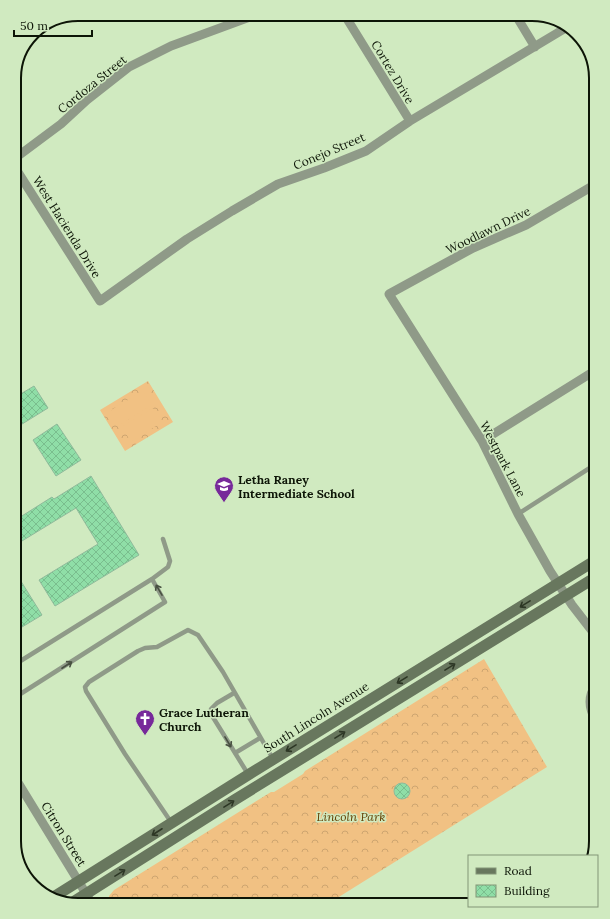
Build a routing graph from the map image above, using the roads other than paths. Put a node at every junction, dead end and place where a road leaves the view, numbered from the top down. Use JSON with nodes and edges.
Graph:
{"nodes":[{"id":1,"x":239,"y":21,"type":"edge"},
{"id":2,"x":348,"y":21,"type":"edge"},
{"id":3,"x":519,"y":21,"type":"edge"},
{"id":4,"x":562,"y":30,"type":"edge"},
{"id":5,"x":535,"y":47,"type":"junction"},
{"id":6,"x":410,"y":121,"type":"junction"},
{"id":7,"x":21,"y":154,"type":"edge"},
{"id":8,"x":21,"y":177,"type":"edge"},
{"id":9,"x":589,"y":188,"type":"edge"},
{"id":10,"x":389,"y":294,"type":"joint"},
{"id":11,"x":100,"y":301,"type":"joint"},
{"id":12,"x":589,"y":374,"type":"edge"},
{"id":13,"x":482,"y":440,"type":"junction"},
{"id":14,"x":589,"y":468,"type":"edge"},
{"id":15,"x":518,"y":514,"type":"junction"},
{"id":16,"x":162,"y":540,"type":"dead end"},
{"id":17,"x":589,"y":564,"type":"edge"},
{"id":18,"x":152,"y":579,"type":"junction"},
{"id":19,"x":589,"y":581,"type":"edge"},
{"id":20,"x":558,"y":584,"type":"junction"},
{"id":21,"x":566,"y":596,"type":"junction"},
{"id":22,"x":589,"y":627,"type":"edge"},
{"id":23,"x":21,"y":661,"type":"edge"},
{"id":24,"x":234,"y":693,"type":"junction"},
{"id":25,"x":21,"y":694,"type":"edge"},
{"id":26,"x":260,"y":738,"type":"junction"},
{"id":27,"x":235,"y":753,"type":"junction"},
{"id":28,"x":273,"y":759,"type":"junction"},
{"id":29,"x":248,"y":774,"type":"junction"},
{"id":30,"x":21,"y":787,"type":"edge"},
{"id":31,"x":171,"y":823,"type":"junction"},
{"id":32,"x":78,"y":881,"type":"junction"},
{"id":33,"x":57,"y":894,"type":"edge"},
{"id":34,"x":87,"y":894,"type":"junction"},
{"id":35,"x":80,"y":898,"type":"edge"},
{"id":36,"x":89,"y":898,"type":"edge"}],
"edges":[{"from":1,"to":7,"type":"street","name":"Cordoza Street"},
{"from":2,"to":6,"type":"street","name":"Cortez Drive"},
{"from":3,"to":5,"type":"street"},
{"from":4,"to":5,"type":"street","name":"Conejo Street"},
{"from":5,"to":6,"type":"street","name":"Conejo Street"},
{"from":6,"to":11,"type":"street","name":"Conejo Street"},
{"from":8,"to":11,"type":"street","name":"West Hacienda Drive"},
{"from":9,"to":10,"type":"street","name":"Woodlawn Drive"},
{"from":10,"to":13,"type":"street","name":"Westpark Lane"},
{"from":12,"to":13,"type":"street"},
{"from":13,"to":15,"type":"street","name":"Westpark Lane"},
{"from":14,"to":15,"type":"lane"},
{"from":15,"to":20,"type":"street","name":"Westpark Lane"},
{"from":16,"to":18,"type":"lane"},
{"from":17,"to":20,"type":"main road","name":"South Lincoln Avenue"},
{"from":18,"to":23,"type":"lane"},
{"from":25,"to":18,"type":"lane","one_way":true},
{"from":19,"to":21,"type":"main road"},
{"from":20,"to":21,"type":"street","name":"Westpark Lane"},
{"from":20,"to":28,"type":"main road","name":"South Lincoln Avenue","one_way":true},
{"from":21,"to":22,"type":"street","name":"Westpark Lane"},
{"from":34,"to":21,"type":"main road","one_way":true},
{"from":24,"to":26,"type":"lane"},
{"from":24,"to":27,"type":"lane","one_way":true},
{"from":24,"to":31,"type":"lane"},
{"from":26,"to":27,"type":"lane"},
{"from":26,"to":28,"type":"lane"},
{"from":27,"to":29,"type":"lane"},
{"from":28,"to":29,"type":"main road","name":"South Lincoln Avenue"},
{"from":29,"to":31,"type":"main road","name":"South Lincoln Avenue"},
{"from":30,"to":32,"type":"street","name":"Citron Street"},
{"from":31,"to":32,"type":"main road","name":"South Lincoln Avenue","one_way":true},
{"from":32,"to":33,"type":"main road","name":"South Lincoln Avenue"},
{"from":32,"to":34,"type":"street","name":"Citron Street"},
{"from":34,"to":35,"type":"main road"},
{"from":34,"to":36,"type":"street","name":"Citron Street"}]}
